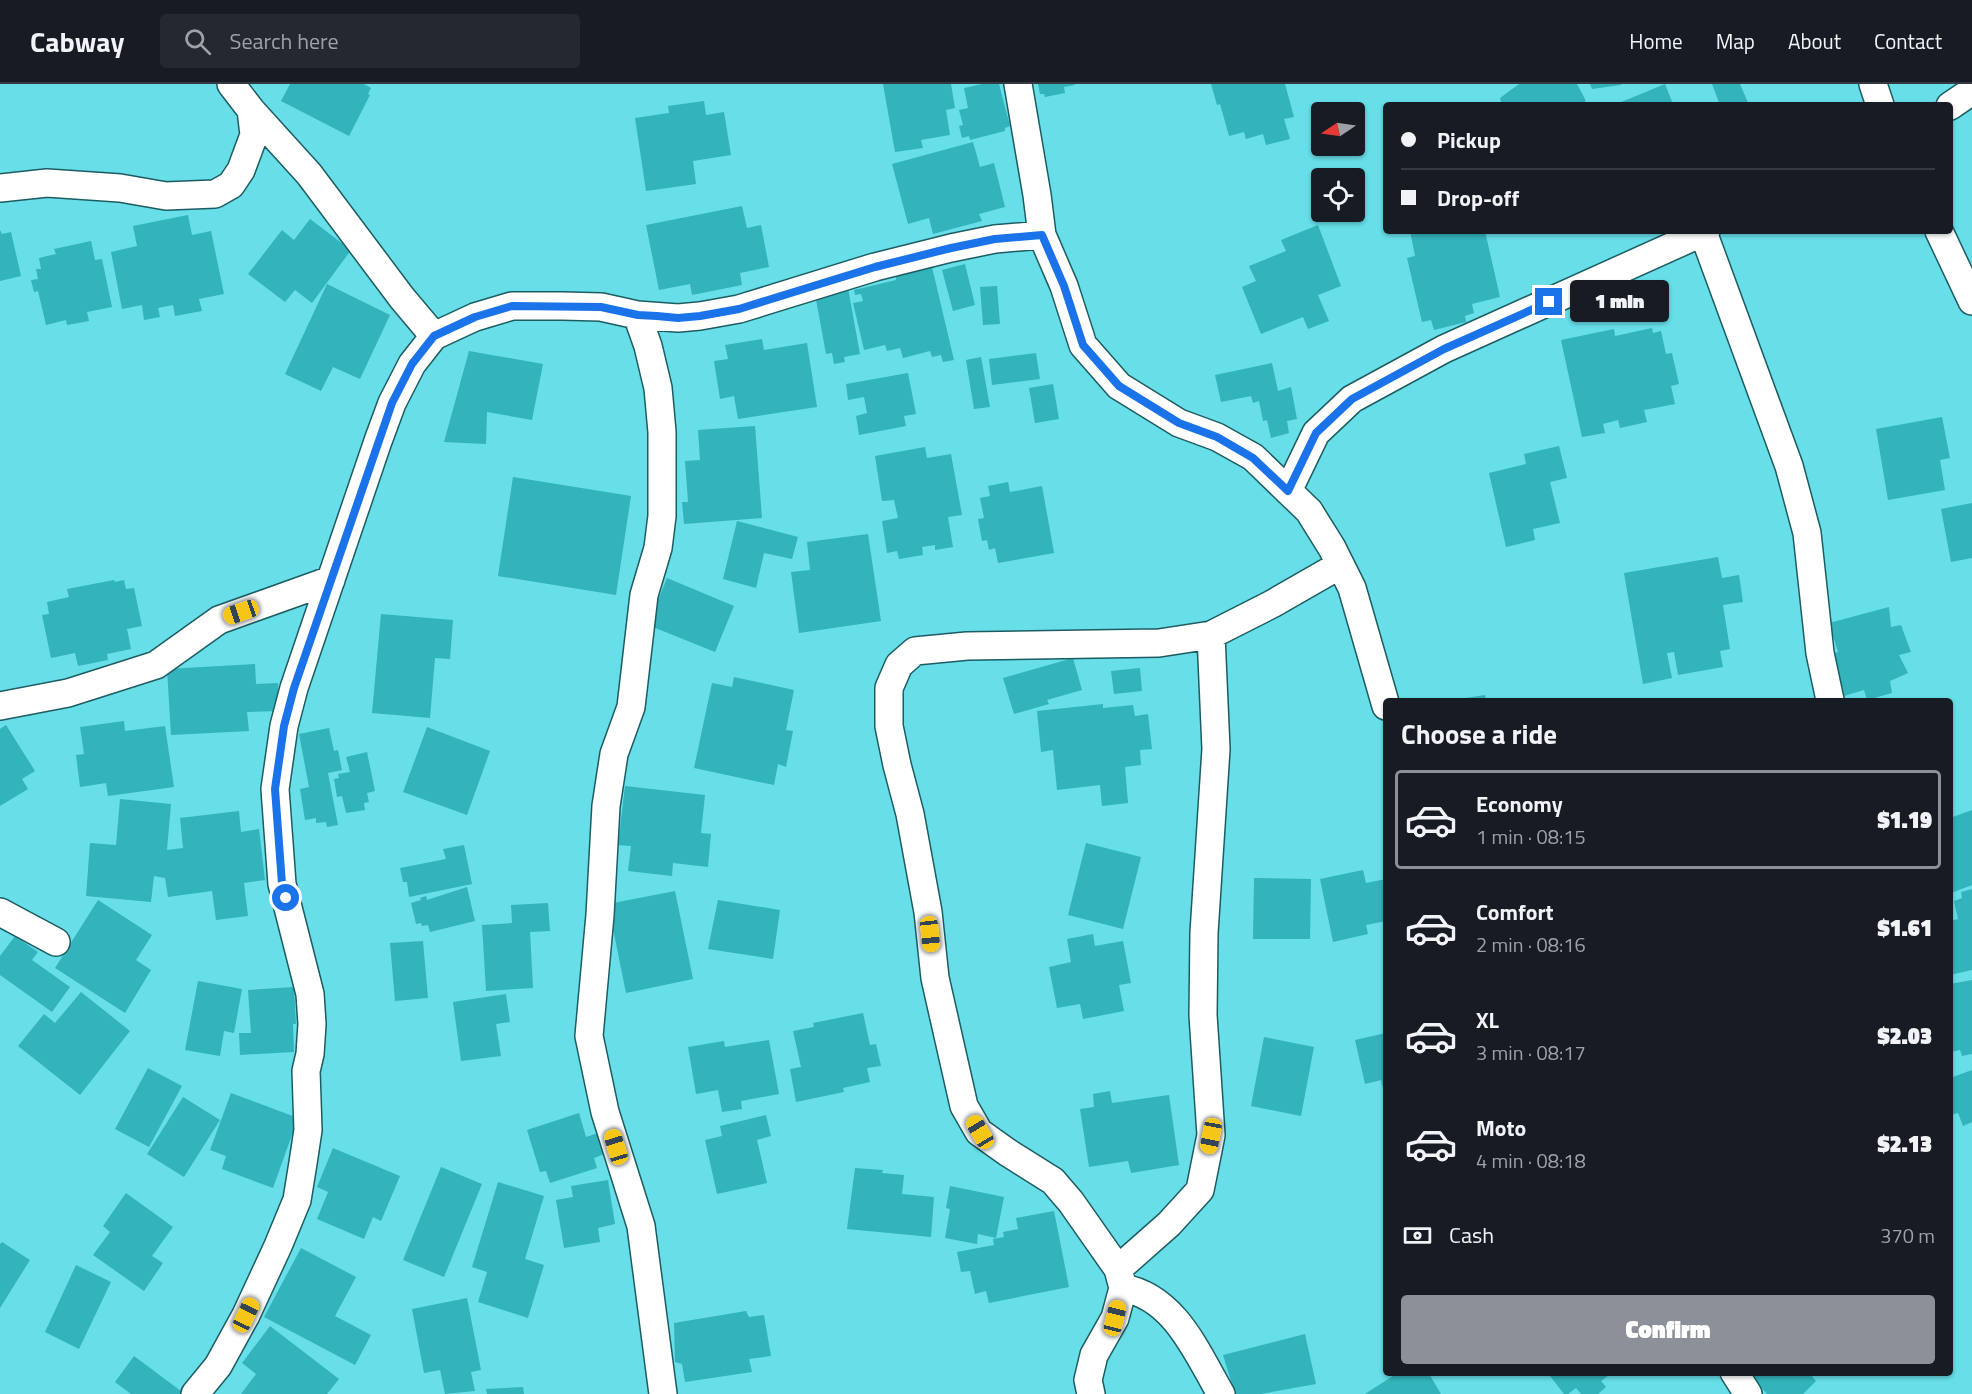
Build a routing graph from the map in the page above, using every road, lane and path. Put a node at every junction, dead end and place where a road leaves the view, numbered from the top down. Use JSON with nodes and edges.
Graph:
{"nodes":[{"id":1,"x":231,"y":84,"type":"edge"},
{"id":2,"x":1018,"y":84,"type":"edge"},
{"id":3,"x":1873,"y":84,"type":"edge"},
{"id":4,"x":1972,"y":91,"type":"edge"},
{"id":5,"x":1879,"y":102,"type":"edge"},
{"id":6,"x":1953,"y":104,"type":"edge"},
{"id":7,"x":251,"y":110,"type":"junction"},
{"id":8,"x":0,"y":188,"type":"edge"},
{"id":9,"x":1700,"y":234,"type":"edge"},
{"id":10,"x":1705,"y":234,"type":"edge"},
{"id":11,"x":1940,"y":234,"type":"edge"},
{"id":12,"x":1042,"y":235,"type":"junction"},
{"id":13,"x":1972,"y":301,"type":"edge"},
{"id":14,"x":638,"y":315,"type":"junction"},
{"id":15,"x":434,"y":336,"type":"junction"},
{"id":16,"x":1288,"y":491,"type":"junction"},
{"id":17,"x":1340,"y":565,"type":"junction"},
{"id":18,"x":331,"y":580,"type":"junction"},
{"id":19,"x":1211,"y":635,"type":"junction"},
{"id":20,"x":1384,"y":698,"type":"edge"},
{"id":21,"x":1830,"y":698,"type":"edge"},
{"id":22,"x":0,"y":706,"type":"edge"},
{"id":23,"x":0,"y":912,"type":"edge"},
{"id":24,"x":56,"y":942,"type":"dead end"},
{"id":25,"x":1120,"y":1278,"type":"junction"},
{"id":26,"x":1737,"y":1376,"type":"edge"},
{"id":27,"x":195,"y":1394,"type":"edge"},
{"id":28,"x":663,"y":1394,"type":"edge"},
{"id":29,"x":1090,"y":1394,"type":"edge"},
{"id":30,"x":1221,"y":1394,"type":"edge"},
{"id":31,"x":1748,"y":1394,"type":"edge"}],
"edges":[{"from":1,"to":7,"type":"street"},
{"from":2,"to":12,"type":"street"},
{"from":3,"to":5,"type":"street"},
{"from":4,"to":6,"type":"street"},
{"from":7,"to":8,"type":"street"},
{"from":7,"to":15,"type":"street"},
{"from":9,"to":16,"type":"street"},
{"from":10,"to":21,"type":"street"},
{"from":11,"to":13,"type":"street"},
{"from":12,"to":14,"type":"street"},
{"from":12,"to":16,"type":"street"},
{"from":14,"to":15,"type":"street"},
{"from":14,"to":28,"type":"street"},
{"from":15,"to":18,"type":"street"},
{"from":16,"to":17,"type":"street"},
{"from":17,"to":19,"type":"street"},
{"from":17,"to":20,"type":"street"},
{"from":18,"to":22,"type":"street"},
{"from":18,"to":27,"type":"street"},
{"from":19,"to":25,"type":"street"},
{"from":19,"to":25,"type":"street"},
{"from":23,"to":24,"type":"street"},
{"from":25,"to":29,"type":"street"},
{"from":25,"to":30,"type":"street"},
{"from":26,"to":31,"type":"street"}]}
